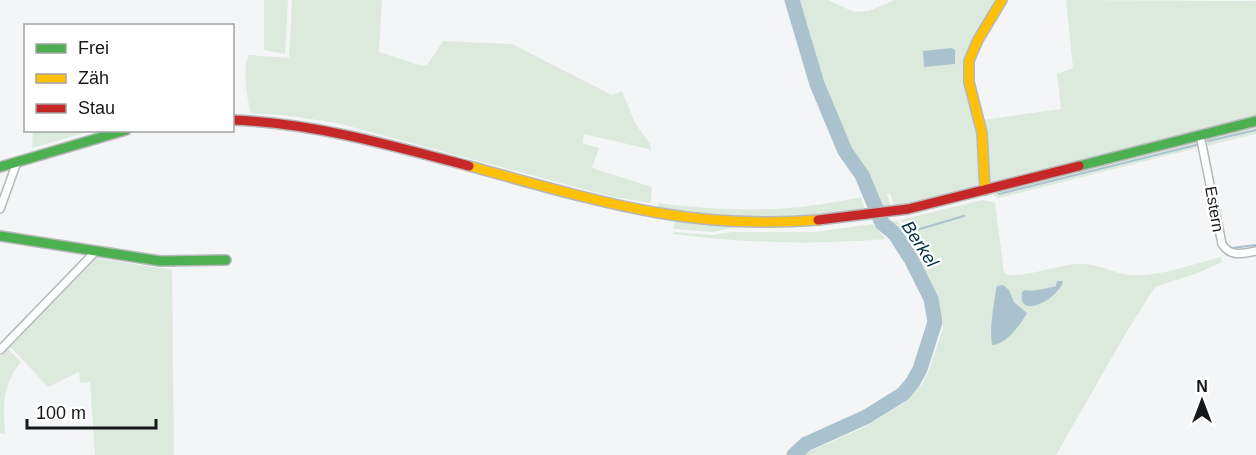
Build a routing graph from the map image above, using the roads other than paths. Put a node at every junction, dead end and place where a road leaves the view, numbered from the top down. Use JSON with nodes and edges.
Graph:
{"nodes":[{"id":1,"x":1002,"y":0,"type":"edge"},
{"id":2,"x":234,"y":120,"type":"edge"},
{"id":3,"x":1256,"y":121,"type":"edge"},
{"id":4,"x":119,"y":132,"type":"edge"},
{"id":5,"x":1200,"y":135,"type":"junction"},
{"id":6,"x":17,"y":162,"type":"junction"},
{"id":7,"x":0,"y":167,"type":"edge"},
{"id":8,"x":985,"y":190,"type":"junction"},
{"id":9,"x":0,"y":209,"type":"edge"},
{"id":10,"x":0,"y":236,"type":"edge"},
{"id":11,"x":96,"y":251,"type":"junction"},
{"id":12,"x":1256,"y":251,"type":"edge"},
{"id":13,"x":226,"y":260,"type":"dead end"},
{"id":14,"x":0,"y":350,"type":"edge"}],
"edges":[{"from":1,"to":8,"type":"street"},
{"from":2,"to":8,"type":"street"},
{"from":3,"to":5,"type":"street"},
{"from":4,"to":6,"type":"street"},
{"from":5,"to":8,"type":"street"},
{"from":5,"to":12,"type":"street","name":"Estern"},
{"from":6,"to":7,"type":"street"},
{"from":6,"to":9,"type":"street"},
{"from":10,"to":11,"type":"street"},
{"from":11,"to":13,"type":"street"},
{"from":11,"to":14,"type":"street"}]}
